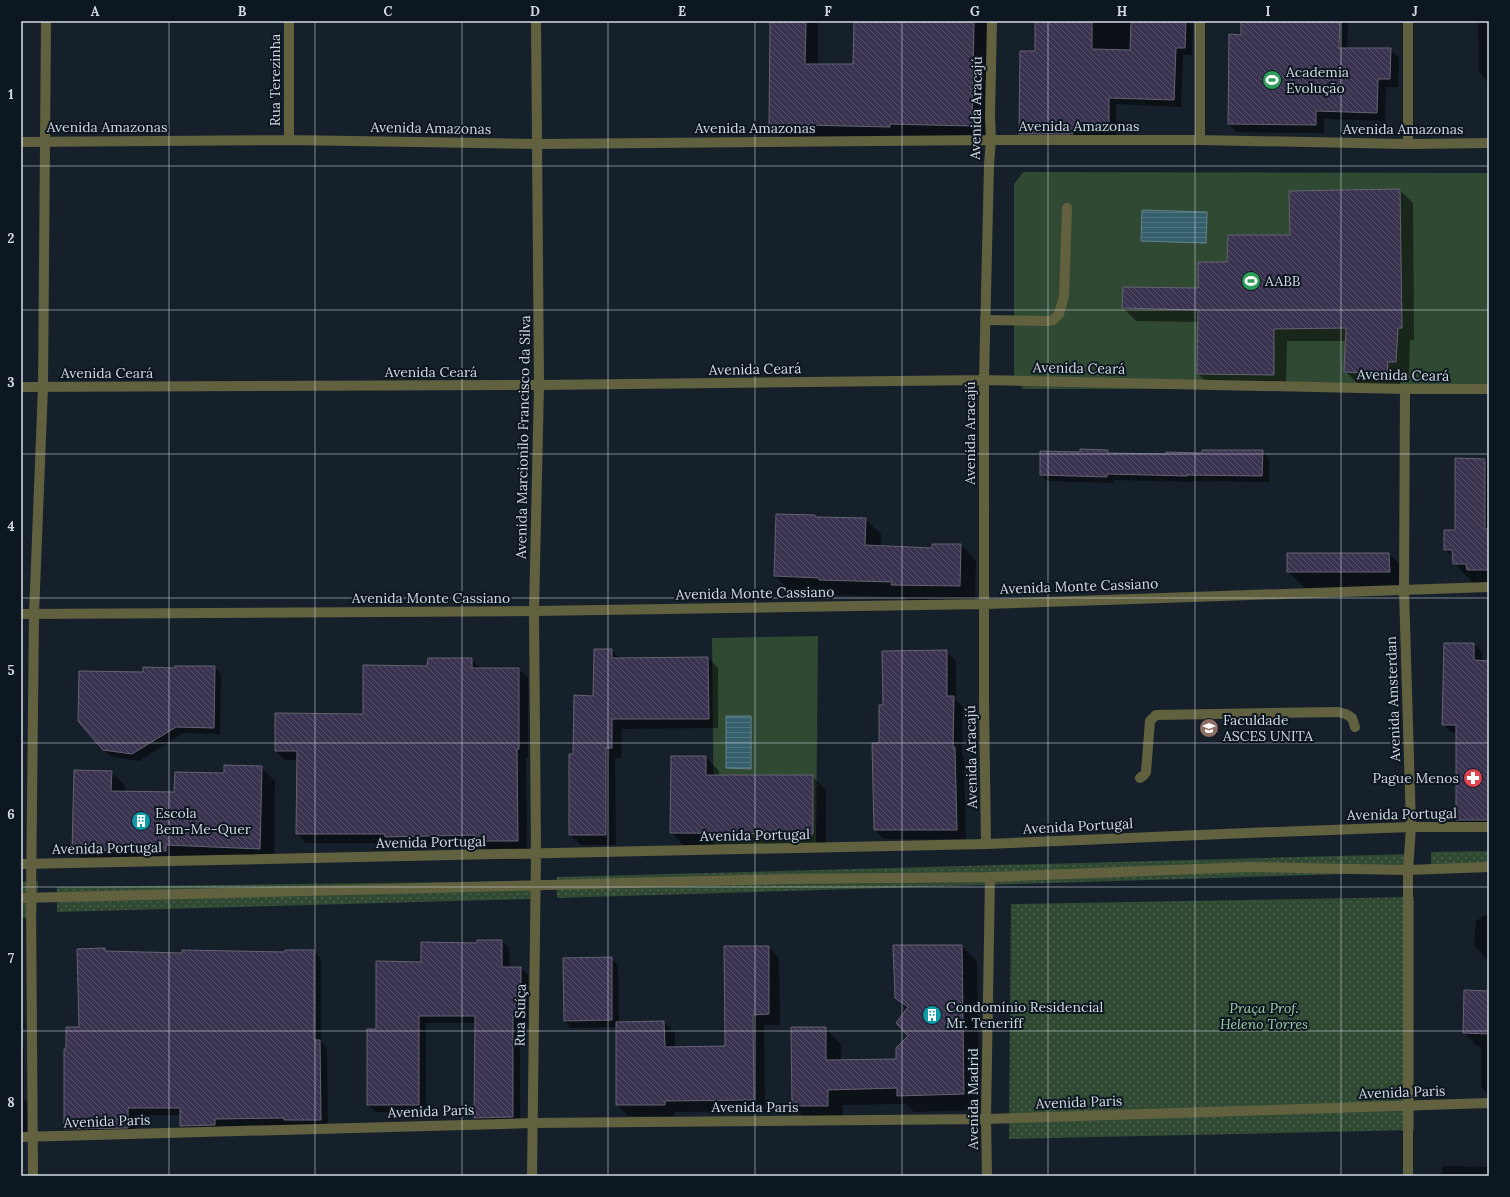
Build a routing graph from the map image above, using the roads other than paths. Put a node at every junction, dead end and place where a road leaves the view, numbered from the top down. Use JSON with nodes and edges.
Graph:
{"nodes":[{"id":1,"x":46,"y":21,"type":"edge"},
{"id":2,"x":289,"y":21,"type":"edge"},
{"id":3,"x":536,"y":21,"type":"edge"},
{"id":4,"x":992,"y":21,"type":"edge"},
{"id":5,"x":1200,"y":21,"type":"edge"},
{"id":6,"x":1408,"y":21,"type":"edge"},
{"id":7,"x":289,"y":140,"type":"junction"},
{"id":8,"x":991,"y":140,"type":"junction"},
{"id":9,"x":1200,"y":140,"type":"junction"},
{"id":10,"x":21,"y":142,"type":"edge"},
{"id":11,"x":46,"y":142,"type":"junction"},
{"id":12,"x":1489,"y":143,"type":"edge"},
{"id":13,"x":537,"y":144,"type":"junction"},
{"id":14,"x":1408,"y":144,"type":"junction"},
{"id":15,"x":1067,"y":208,"type":"dead end"},
{"id":16,"x":985,"y":320,"type":"junction"},
{"id":17,"x":984,"y":380,"type":"junction"},
{"id":18,"x":539,"y":385,"type":"junction"},
{"id":19,"x":21,"y":387,"type":"edge"},
{"id":20,"x":43,"y":387,"type":"junction"},
{"id":21,"x":1405,"y":389,"type":"junction"},
{"id":22,"x":1489,"y":389,"type":"edge"},
{"id":23,"x":1489,"y":587,"type":"edge"},
{"id":24,"x":1404,"y":590,"type":"junction"},
{"id":25,"x":984,"y":604,"type":"junction"},
{"id":26,"x":534,"y":611,"type":"junction"},
{"id":27,"x":21,"y":614,"type":"edge"},
{"id":28,"x":34,"y":614,"type":"junction"},
{"id":29,"x":1355,"y":727,"type":"dead end"},
{"id":30,"x":1140,"y":778,"type":"dead end"},
{"id":31,"x":1489,"y":827,"type":"edge"},
{"id":32,"x":1411,"y":828,"type":"junction"},
{"id":33,"x":986,"y":844,"type":"junction"},
{"id":34,"x":536,"y":853,"type":"junction"},
{"id":35,"x":21,"y":864,"type":"edge"},
{"id":36,"x":32,"y":864,"type":"junction"},
{"id":37,"x":1489,"y":868,"type":"edge"},
{"id":38,"x":1408,"y":870,"type":"junction"},
{"id":39,"x":990,"y":877,"type":"junction"},
{"id":40,"x":535,"y":885,"type":"junction"},
{"id":41,"x":26,"y":898,"type":"edge"},
{"id":42,"x":1489,"y":1104,"type":"edge"},
{"id":43,"x":1408,"y":1105,"type":"junction"},
{"id":44,"x":986,"y":1119,"type":"junction"},
{"id":45,"x":533,"y":1122,"type":"junction"},
{"id":46,"x":21,"y":1137,"type":"edge"},
{"id":47,"x":32,"y":1137,"type":"junction"},
{"id":48,"x":33,"y":1176,"type":"edge"},
{"id":49,"x":532,"y":1176,"type":"edge"},
{"id":50,"x":987,"y":1176,"type":"edge"},
{"id":51,"x":1408,"y":1176,"type":"edge"}],
"edges":[{"from":1,"to":11,"type":"street"},
{"from":2,"to":7,"type":"street","name":"Rua Terezinha"},
{"from":3,"to":13,"type":"street","name":"Avenida Marcionilo Francisco da Silva"},
{"from":4,"to":8,"type":"street","name":"Avenida Aracajú"},
{"from":5,"to":9,"type":"street"},
{"from":6,"to":14,"type":"street"},
{"from":7,"to":11,"type":"street","name":"Avenida Amazonas"},
{"from":7,"to":13,"type":"street","name":"Avenida Amazonas"},
{"from":8,"to":9,"type":"street","name":"Avenida Amazonas"},
{"from":8,"to":13,"type":"street","name":"Avenida Amazonas"},
{"from":8,"to":16,"type":"street","name":"Avenida Aracajú"},
{"from":9,"to":14,"type":"street","name":"Avenida Amazonas"},
{"from":10,"to":11,"type":"street","name":"Avenida Amazonas"},
{"from":11,"to":20,"type":"street"},
{"from":12,"to":14,"type":"street","name":"Avenida Amazonas"},
{"from":13,"to":18,"type":"street","name":"Avenida Marcionilo Francisco da Silva"},
{"from":15,"to":16,"type":"street"},
{"from":16,"to":17,"type":"street","name":"Avenida Aracajú"},
{"from":17,"to":18,"type":"street","name":"Avenida Ceará"},
{"from":17,"to":21,"type":"street","name":"Avenida Ceará"},
{"from":17,"to":25,"type":"street","name":"Avenida Aracajú"},
{"from":18,"to":20,"type":"street","name":"Avenida Ceará"},
{"from":18,"to":26,"type":"street","name":"Avenida Marcionilo Francisco da Silva"},
{"from":19,"to":20,"type":"street","name":"Avenida Ceará"},
{"from":20,"to":28,"type":"street"},
{"from":21,"to":22,"type":"street","name":"Avenida Ceará"},
{"from":21,"to":24,"type":"street","name":"Avenida Amsterdan"},
{"from":23,"to":24,"type":"street","name":"Avenida Monte Cassiano"},
{"from":24,"to":25,"type":"street","name":"Avenida Monte Cassiano"},
{"from":24,"to":32,"type":"street","name":"Avenida Amsterdan"},
{"from":25,"to":26,"type":"street","name":"Avenida Monte Cassiano"},
{"from":25,"to":33,"type":"street","name":"Avenida Aracajú"},
{"from":26,"to":28,"type":"street","name":"Avenida Monte Cassiano"},
{"from":26,"to":34,"type":"street","name":"Avenida Marcionilo Francisco da Silva"},
{"from":27,"to":28,"type":"street","name":"Avenida Monte Cassiano"},
{"from":28,"to":36,"type":"street"},
{"from":29,"to":30,"type":"street"},
{"from":31,"to":32,"type":"street","name":"Avenida Portugal"},
{"from":32,"to":33,"type":"street","name":"Avenida Portugal"},
{"from":32,"to":38,"type":"street","name":"Avenida Amsterdan"},
{"from":33,"to":34,"type":"street","name":"Avenida Portugal"},
{"from":34,"to":36,"type":"street","name":"Avenida Portugal"},
{"from":34,"to":40,"type":"street","name":"Rua Suíça"},
{"from":35,"to":36,"type":"street","name":"Avenida Portugal"},
{"from":36,"to":41,"type":"street"},
{"from":37,"to":38,"type":"street"},
{"from":38,"to":39,"type":"street"},
{"from":38,"to":43,"type":"street","name":"Avenida Amsterdan"},
{"from":39,"to":40,"type":"street"},
{"from":39,"to":44,"type":"street","name":"Avenida Madrid"},
{"from":40,"to":41,"type":"street"},
{"from":40,"to":45,"type":"street","name":"Rua Suíça"},
{"from":41,"to":47,"type":"street"},
{"from":42,"to":43,"type":"street","name":"Avenida Paris"},
{"from":43,"to":44,"type":"street","name":"Avenida Paris"},
{"from":43,"to":51,"type":"street","name":"Avenida Amsterdan"},
{"from":44,"to":45,"type":"street","name":"Avenida Paris"},
{"from":44,"to":50,"type":"street","name":"Avenida Madrid"},
{"from":45,"to":47,"type":"street","name":"Avenida Paris"},
{"from":45,"to":49,"type":"street","name":"Rua Suíça"},
{"from":46,"to":47,"type":"street","name":"Avenida Paris"},
{"from":47,"to":48,"type":"street"}]}
